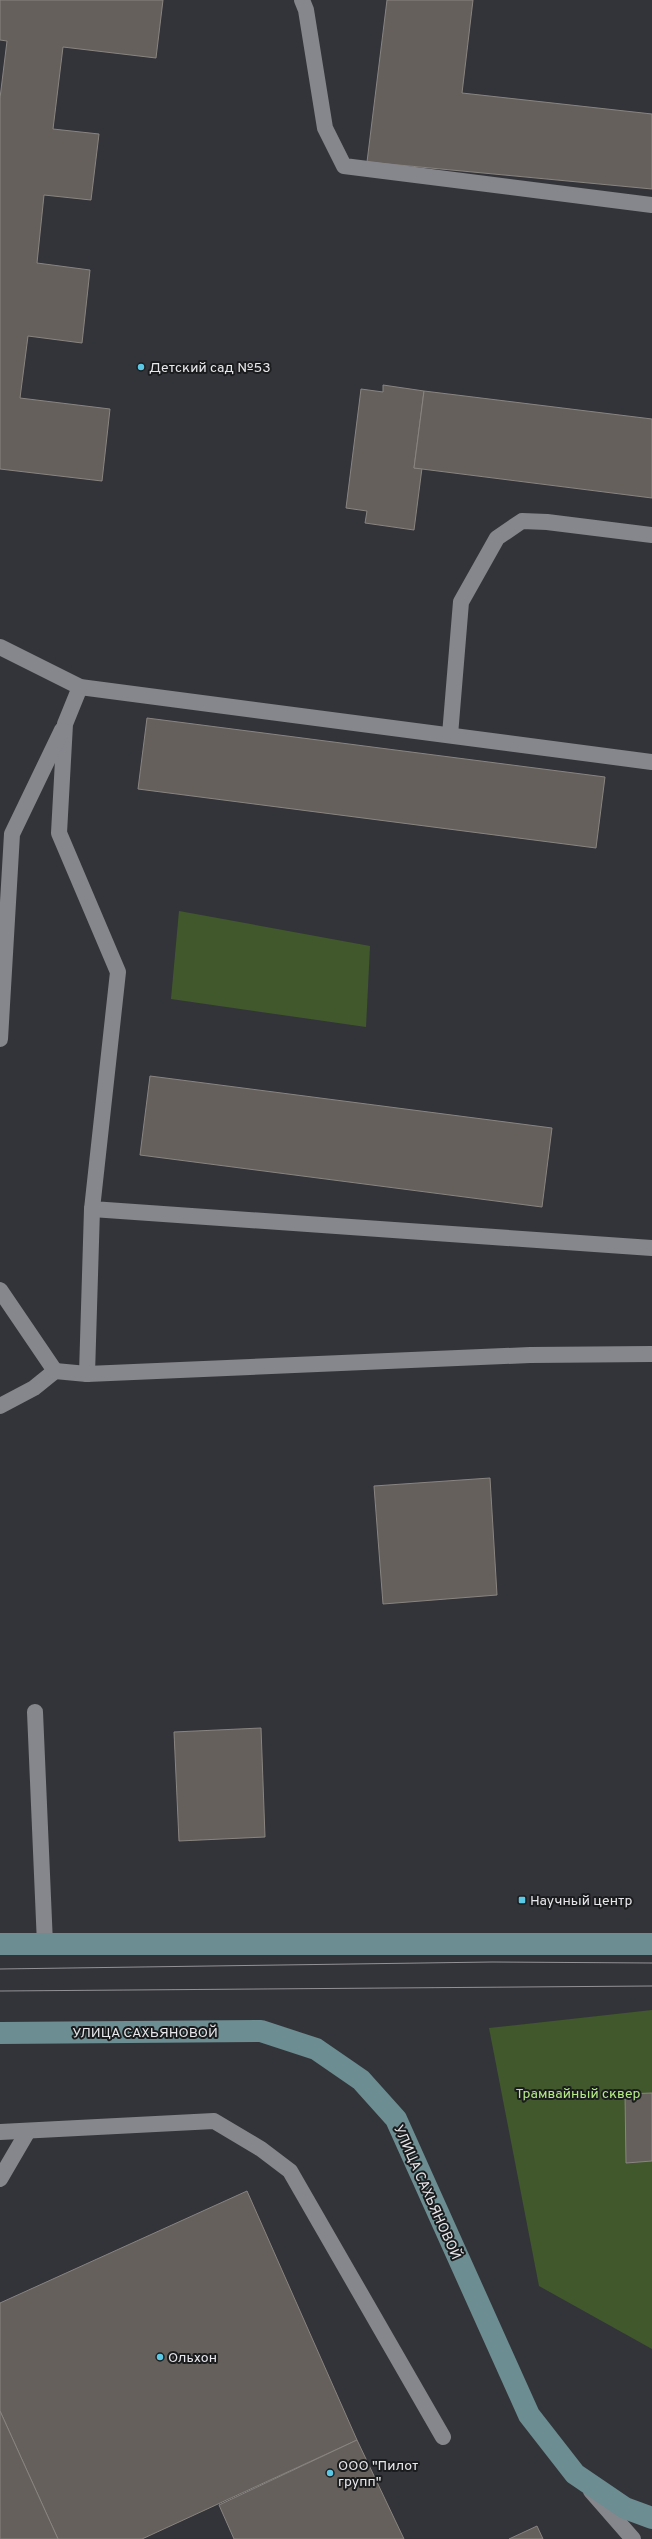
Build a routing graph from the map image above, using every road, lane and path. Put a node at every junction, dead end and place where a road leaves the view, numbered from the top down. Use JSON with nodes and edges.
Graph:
{"nodes":[{"id":1,"x":302,"y":0,"type":"edge"},
{"id":2,"x":652,"y":205,"type":"edge"},
{"id":3,"x":652,"y":535,"type":"edge"},
{"id":4,"x":0,"y":647,"type":"edge"},
{"id":5,"x":80,"y":687,"type":"junction"},
{"id":6,"x":65,"y":724,"type":"junction"},
{"id":7,"x":450,"y":735,"type":"junction"},
{"id":8,"x":652,"y":762,"type":"edge"},
{"id":9,"x":0,"y":1039,"type":"edge"},
{"id":10,"x":92,"y":1209,"type":"junction"},
{"id":11,"x":652,"y":1248,"type":"edge"},
{"id":12,"x":0,"y":1290,"type":"edge"},
{"id":13,"x":652,"y":1354,"type":"edge"},
{"id":14,"x":55,"y":1371,"type":"junction"},
{"id":15,"x":87,"y":1374,"type":"junction"},
{"id":16,"x":0,"y":1406,"type":"edge"},
{"id":17,"x":35,"y":1712,"type":"dead end"},
{"id":18,"x":0,"y":1944,"type":"edge"},
{"id":19,"x":45,"y":1944,"type":"junction"},
{"id":20,"x":652,"y":1944,"type":"edge"},
{"id":21,"x":0,"y":2033,"type":"edge"},
{"id":22,"x":28,"y":2131,"type":"junction"},
{"id":23,"x":0,"y":2132,"type":"edge"},
{"id":24,"x":0,"y":2179,"type":"edge"},
{"id":25,"x":443,"y":2437,"type":"dead end"},
{"id":26,"x":575,"y":2474,"type":"junction"},
{"id":27,"x":652,"y":2518,"type":"edge"},
{"id":28,"x":633,"y":2539,"type":"edge"}],
"edges":[{"from":1,"to":2,"type":"lane"},
{"from":3,"to":7,"type":"lane"},
{"from":4,"to":5,"type":"lane"},
{"from":5,"to":6,"type":"lane"},
{"from":5,"to":7,"type":"lane"},
{"from":6,"to":9,"type":"lane"},
{"from":6,"to":10,"type":"lane"},
{"from":7,"to":8,"type":"lane"},
{"from":10,"to":11,"type":"lane"},
{"from":10,"to":15,"type":"lane"},
{"from":12,"to":14,"type":"lane"},
{"from":13,"to":15,"type":"lane"},
{"from":14,"to":15,"type":"lane"},
{"from":14,"to":16,"type":"lane"},
{"from":17,"to":19,"type":"lane"},
{"from":18,"to":19,"type":"main road"},
{"from":19,"to":20,"type":"main road"},
{"from":21,"to":26,"type":"main road","name":"УЛИЦА САХЬЯНОВОЙ"},
{"from":22,"to":23,"type":"lane"},
{"from":22,"to":24,"type":"lane"},
{"from":22,"to":25,"type":"lane"},
{"from":26,"to":27,"type":"main road","name":"УЛИЦА САХЬЯНОВОЙ"},
{"from":26,"to":28,"type":"lane"}]}
